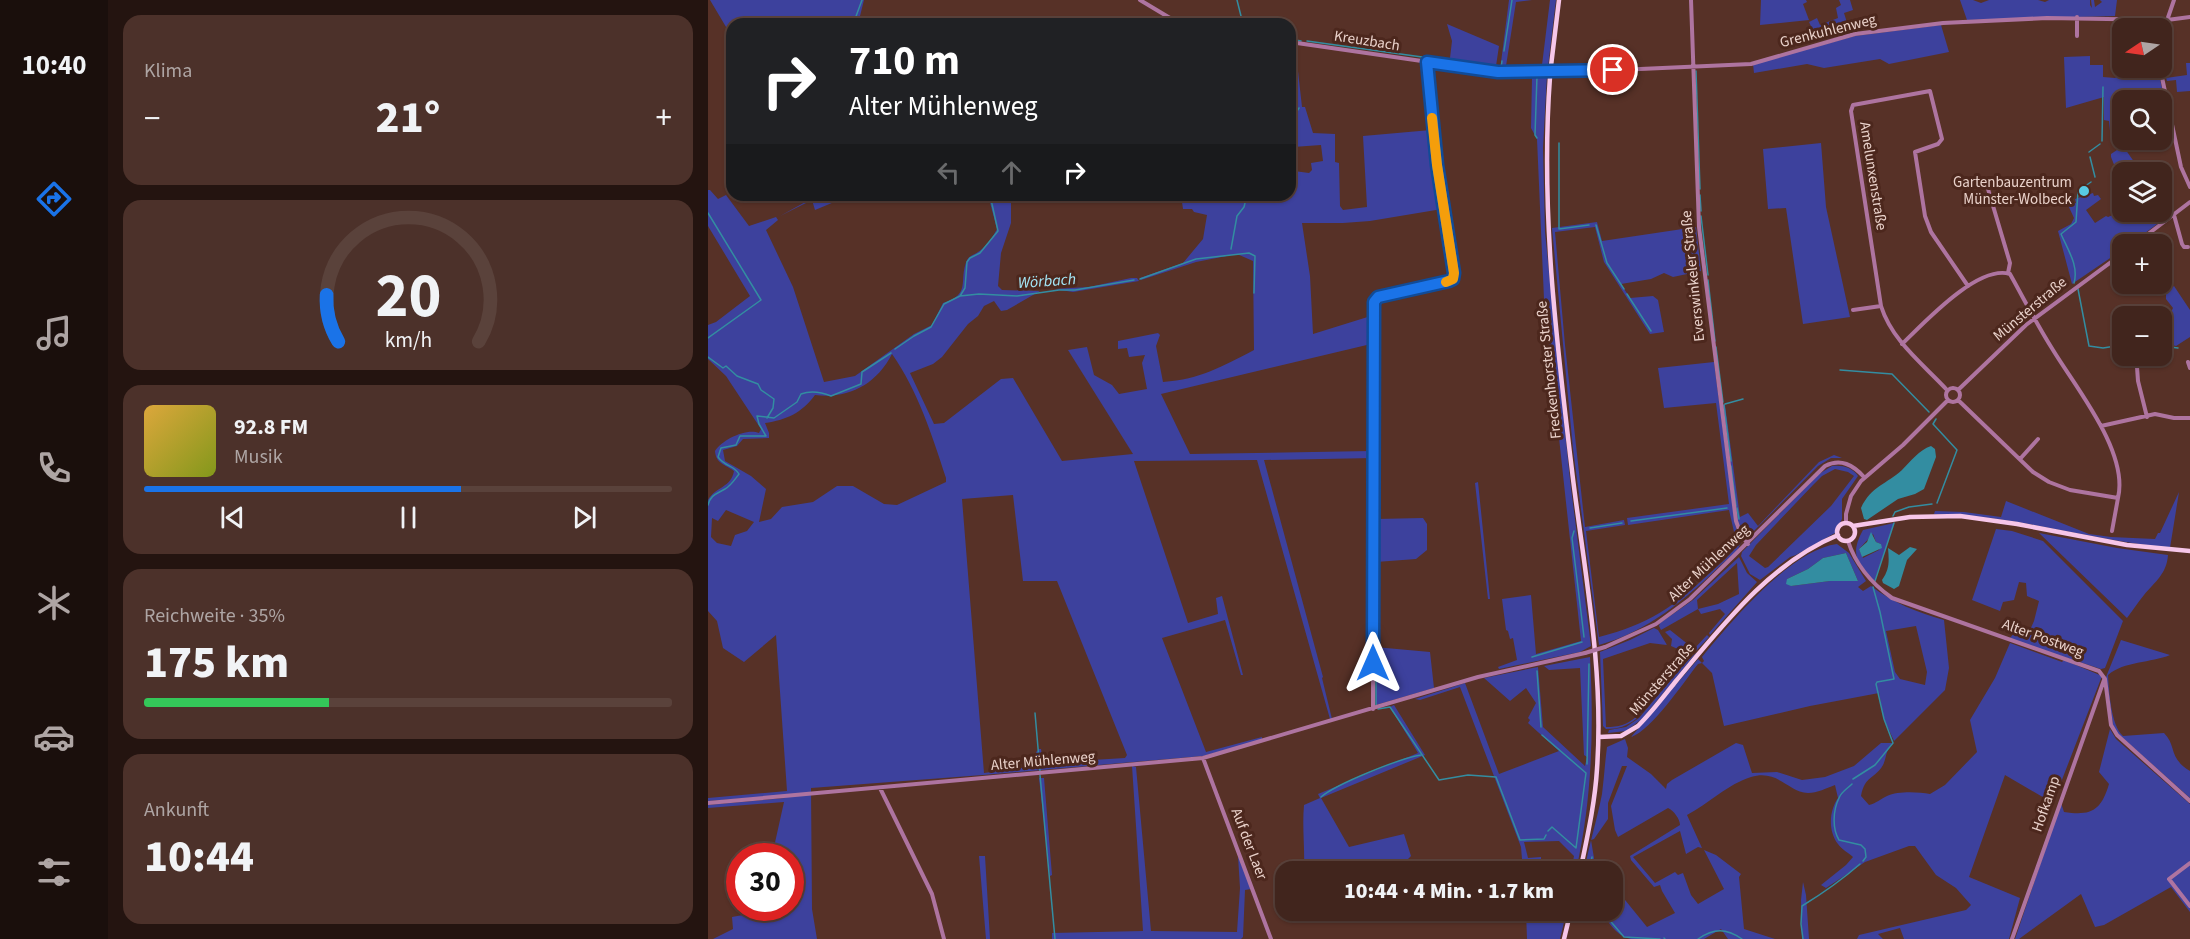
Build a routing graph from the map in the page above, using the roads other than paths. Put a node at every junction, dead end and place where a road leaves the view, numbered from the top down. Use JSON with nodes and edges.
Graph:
{"nodes":[{"id":1,"x":1140,"y":0,"type":"edge"},
{"id":2,"x":1559,"y":0,"type":"edge"},
{"id":3,"x":1691,"y":0,"type":"edge"},
{"id":4,"x":2174,"y":0,"type":"edge"},
{"id":5,"x":2077,"y":17,"type":"junction"},
{"id":6,"x":2190,"y":17,"type":"edge"},
{"id":7,"x":1170,"y":18,"type":"edge"},
{"id":8,"x":2137,"y":18,"type":"edge"},
{"id":9,"x":2168,"y":18,"type":"edge"},
{"id":10,"x":2172,"y":19,"type":"edge"},
{"id":11,"x":2077,"y":36,"type":"dead end"},
{"id":12,"x":1296,"y":43,"type":"edge"},
{"id":13,"x":1427,"y":62,"type":"junction"},
{"id":14,"x":1692,"y":67,"type":"junction"},
{"id":15,"x":2162,"y":78,"type":"edge"},
{"id":16,"x":2190,"y":187,"type":"edge"},
{"id":17,"x":1988,"y":189,"type":"dead end"},
{"id":18,"x":2190,"y":202,"type":"edge"},
{"id":19,"x":2174,"y":215,"type":"junction"},
{"id":20,"x":2148,"y":234,"type":"edge"},
{"id":21,"x":2188,"y":247,"type":"dead end"},
{"id":22,"x":2112,"y":261,"type":"edge"},
{"id":23,"x":2008,"y":273,"type":"junction"},
{"id":24,"x":1968,"y":286,"type":"junction"},
{"id":25,"x":1881,"y":306,"type":"junction"},
{"id":26,"x":1853,"y":310,"type":"dead end"},
{"id":27,"x":2035,"y":318,"type":"junction"},
{"id":28,"x":1902,"y":344,"type":"junction"},
{"id":29,"x":2188,"y":362,"type":"dead end"},
{"id":30,"x":2138,"y":366,"type":"edge"},
{"id":31,"x":2190,"y":368,"type":"edge"},
{"id":32,"x":1947,"y":390,"type":"junction"},
{"id":33,"x":1958,"y":390,"type":"junction"},
{"id":34,"x":1948,"y":400,"type":"junction"},
{"id":35,"x":1958,"y":400,"type":"junction"},
{"id":36,"x":2147,"y":417,"type":"junction"},
{"id":37,"x":2190,"y":418,"type":"edge"},
{"id":38,"x":2101,"y":426,"type":"junction"},
{"id":39,"x":2038,"y":439,"type":"dead end"},
{"id":40,"x":2020,"y":459,"type":"junction"},
{"id":41,"x":1864,"y":477,"type":"junction"},
{"id":42,"x":2118,"y":498,"type":"junction"},
{"id":43,"x":1846,"y":523,"type":"junction"},
{"id":44,"x":1868,"y":525,"type":"junction"},
{"id":45,"x":1853,"y":526,"type":"junction"},
{"id":46,"x":2112,"y":531,"type":"dead end"},
{"id":47,"x":1855,"y":533,"type":"junction"},
{"id":48,"x":1838,"y":535,"type":"junction"},
{"id":49,"x":1848,"y":541,"type":"junction"},
{"id":50,"x":1748,"y":544,"type":"junction"},
{"id":51,"x":2190,"y":551,"type":"edge"},
{"id":52,"x":2105,"y":679,"type":"junction"},
{"id":53,"x":1373,"y":709,"type":"junction"},
{"id":54,"x":1599,"y":737,"type":"junction"},
{"id":55,"x":1203,"y":758,"type":"junction"},
{"id":56,"x":880,"y":788,"type":"junction"},
{"id":57,"x":2190,"y":801,"type":"edge"},
{"id":58,"x":708,"y":803,"type":"edge"},
{"id":59,"x":1582,"y":861,"type":"edge"},
{"id":60,"x":2190,"y":863,"type":"edge"},
{"id":61,"x":2190,"y":906,"type":"edge"},
{"id":62,"x":1568,"y":921,"type":"edge"},
{"id":63,"x":944,"y":939,"type":"edge"},
{"id":64,"x":1272,"y":939,"type":"edge"},
{"id":65,"x":1564,"y":939,"type":"edge"},
{"id":66,"x":2012,"y":939,"type":"edge"}],
"edges":[{"from":1,"to":7,"type":"street"},
{"from":2,"to":54,"type":"main road","name":"Freckenhorster Straße","bridge":true},
{"from":3,"to":14,"type":"street","name":"Everswinkeler Straße"},
{"from":4,"to":9,"type":"street"},
{"from":5,"to":8,"type":"street","name":"Grenkuhlenweg"},
{"from":5,"to":11,"type":"street"},
{"from":5,"to":14,"type":"street","name":"Grenkuhlenweg"},
{"from":6,"to":10,"type":"street","name":"Grenkuhlenweg"},
{"from":12,"to":13,"type":"street","name":"Kreuzbach"},
{"from":13,"to":14,"type":"street","name":"Kreuzbach"},
{"from":13,"to":53,"type":"street"},
{"from":14,"to":50,"type":"street","name":"Everswinkeler Straße"},
{"from":15,"to":16,"type":"street"},
{"from":17,"to":23,"type":"street"},
{"from":18,"to":19,"type":"street"},
{"from":19,"to":20,"type":"street"},
{"from":19,"to":21,"type":"street"},
{"from":22,"to":27,"type":"street","name":"Münsterstraße"},
{"from":23,"to":24,"type":"street"},
{"from":23,"to":27,"type":"street"},
{"from":24,"to":25,"type":"street","name":"Amelunxenstraße"},
{"from":24,"to":28,"type":"street"},
{"from":25,"to":26,"type":"street"},
{"from":25,"to":28,"type":"street","name":"Amelunxenstraße"},
{"from":27,"to":33,"type":"street","name":"Münsterstraße"},
{"from":27,"to":38,"type":"street"},
{"from":28,"to":32,"type":"street","name":"Amelunxenstraße"},
{"from":29,"to":31,"type":"street"},
{"from":30,"to":36,"type":"street"},
{"from":32,"to":33,"type":"street"},
{"from":32,"to":34,"type":"street"},
{"from":33,"to":35,"type":"street"},
{"from":34,"to":35,"type":"street"},
{"from":34,"to":41,"type":"street"},
{"from":35,"to":40,"type":"street"},
{"from":36,"to":37,"type":"street"},
{"from":36,"to":38,"type":"street"},
{"from":38,"to":42,"type":"street"},
{"from":39,"to":40,"type":"street"},
{"from":40,"to":42,"type":"street"},
{"from":41,"to":43,"type":"street"},
{"from":41,"to":50,"type":"street","name":"Alter Mühlenweg"},
{"from":42,"to":46,"type":"street"},
{"from":43,"to":45,"type":"main road"},
{"from":43,"to":48,"type":"main road"},
{"from":44,"to":45,"type":"main road"},
{"from":44,"to":47,"type":"main road"},
{"from":44,"to":51,"type":"main road"},
{"from":45,"to":47,"type":"main road"},
{"from":47,"to":49,"type":"main road"},
{"from":48,"to":49,"type":"main road"},
{"from":48,"to":54,"type":"main road","name":"Münsterstraße"},
{"from":49,"to":52,"type":"street","name":"Alter Postweg"},
{"from":50,"to":53,"type":"street","name":"Alter Mühlenweg","bridge":true},
{"from":52,"to":57,"type":"street"},
{"from":52,"to":66,"type":"street","name":"Hofkamp"},
{"from":53,"to":55,"type":"street","name":"Alter Mühlenweg"},
{"from":54,"to":59,"type":"main road"},
{"from":55,"to":56,"type":"street","name":"Alter Mühlenweg"},
{"from":55,"to":64,"type":"street","name":"Auf der Laer"},
{"from":56,"to":58,"type":"street","name":"Alter Mühlenweg"},
{"from":56,"to":63,"type":"street"},
{"from":60,"to":61,"type":"street"},
{"from":62,"to":65,"type":"main road"}]}
